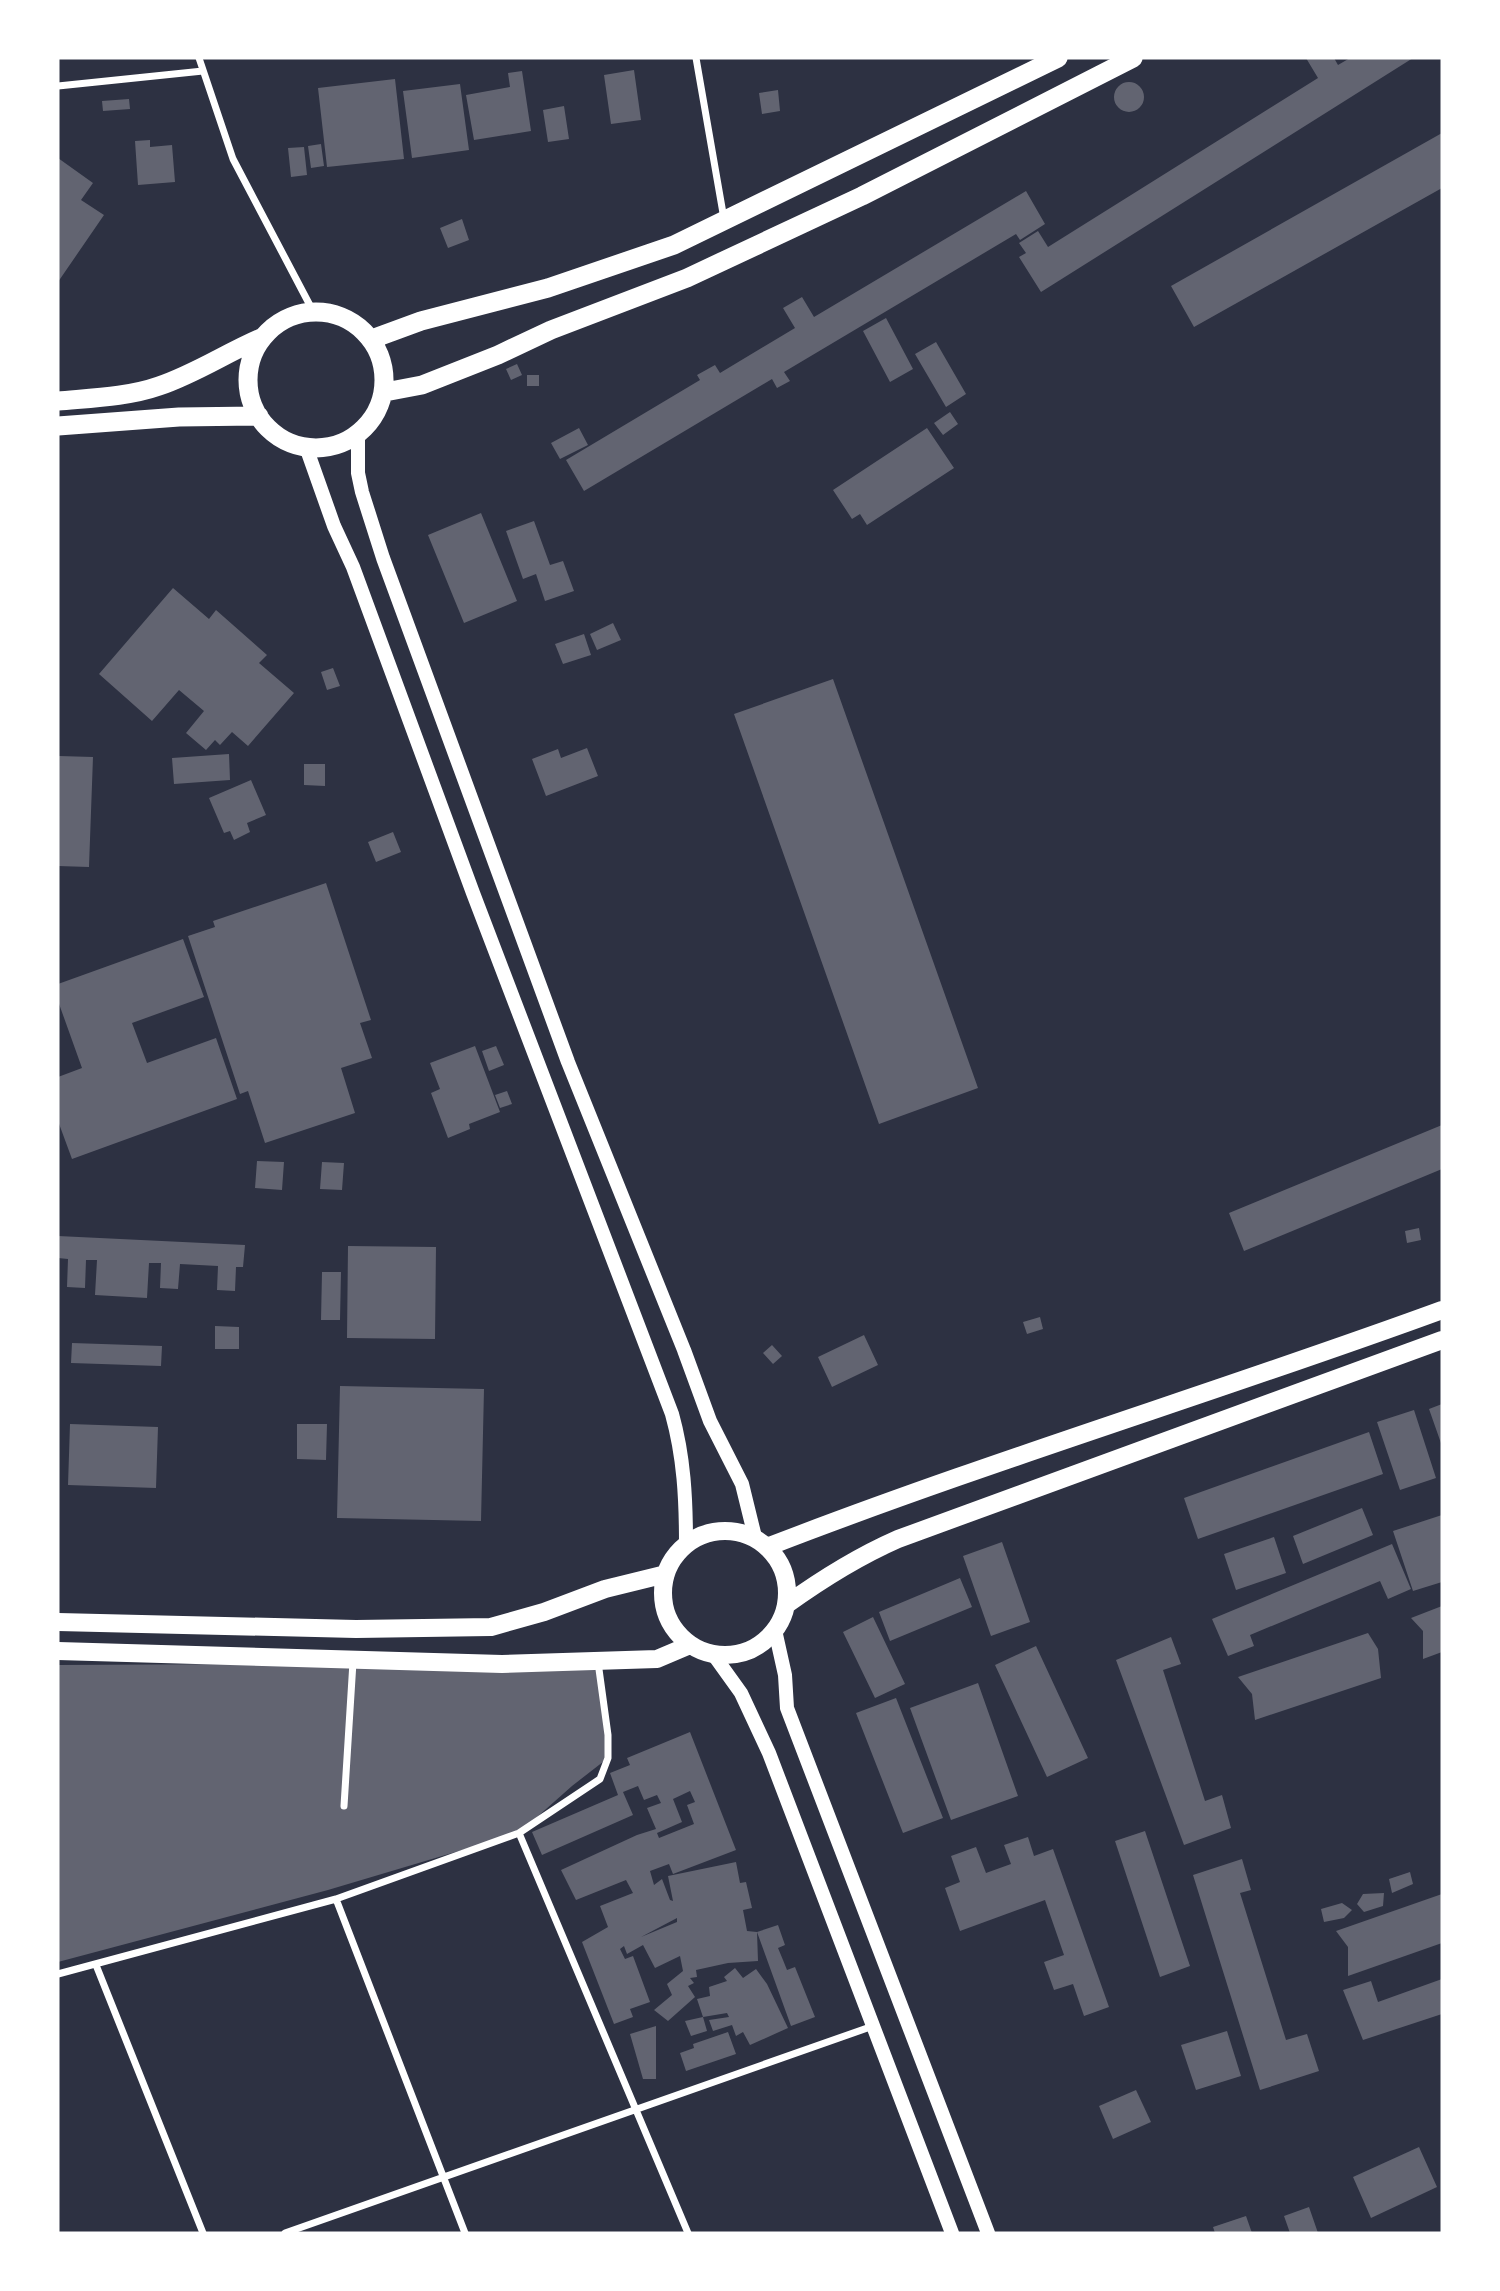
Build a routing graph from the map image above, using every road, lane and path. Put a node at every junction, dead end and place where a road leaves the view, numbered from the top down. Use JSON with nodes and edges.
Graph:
{"nodes":[{"id":1,"x":199,"y":58,"type":"edge"},
{"id":2,"x":696,"y":58,"type":"edge"},
{"id":3,"x":1058,"y":58,"type":"edge"},
{"id":4,"x":1133,"y":58,"type":"edge"},
{"id":5,"x":203,"y":71,"type":"junction"},
{"id":6,"x":58,"y":86,"type":"edge"},
{"id":7,"x":724,"y":222,"type":"junction"},
{"id":8,"x":314,"y":313,"type":"junction"},
{"id":9,"x":261,"y":338,"type":"junction"},
{"id":10,"x":372,"y":340,"type":"junction"},
{"id":11,"x":385,"y":392,"type":"junction"},
{"id":12,"x":58,"y":401,"type":"edge"},
{"id":13,"x":258,"y":416,"type":"junction"},
{"id":14,"x":58,"y":426,"type":"edge"},
{"id":15,"x":358,"y":433,"type":"junction"},
{"id":16,"x":306,"y":447,"type":"junction"},
{"id":17,"x":1442,"y":1310,"type":"edge"},
{"id":18,"x":1442,"y":1340,"type":"edge"},
{"id":19,"x":1135,"y":1417,"type":"junction"},
{"id":20,"x":1147,"y":1447,"type":"junction"},
{"id":21,"x":761,"y":1542,"type":"junction"},
{"id":22,"x":686,"y":1544,"type":"junction"},
{"id":23,"x":666,"y":1574,"type":"junction"},
{"id":24,"x":786,"y":1605,"type":"junction"},
{"id":25,"x":58,"y":1622,"type":"edge"},
{"id":26,"x":775,"y":1630,"type":"junction"},
{"id":27,"x":690,"y":1645,"type":"junction"},
{"id":28,"x":58,"y":1651,"type":"edge"},
{"id":29,"x":713,"y":1654,"type":"junction"},
{"id":30,"x":353,"y":1661,"type":"junction"},
{"id":31,"x":598,"y":1662,"type":"junction"},
{"id":32,"x":344,"y":1806,"type":"dead end"},
{"id":33,"x":519,"y":1833,"type":"junction"},
{"id":34,"x":336,"y":1899,"type":"junction"},
{"id":35,"x":96,"y":1965,"type":"junction"},
{"id":36,"x":58,"y":1974,"type":"edge"},
{"id":37,"x":873,"y":2026,"type":"junction"},
{"id":38,"x":636,"y":2110,"type":"junction"},
{"id":39,"x":443,"y":2177,"type":"junction"},
{"id":40,"x":203,"y":2233,"type":"edge"},
{"id":41,"x":285,"y":2233,"type":"edge"},
{"id":42,"x":465,"y":2233,"type":"edge"},
{"id":43,"x":688,"y":2233,"type":"edge"},
{"id":44,"x":952,"y":2233,"type":"edge"},
{"id":45,"x":988,"y":2233,"type":"edge"}],
"edges":[{"from":1,"to":5,"type":"street"},
{"from":2,"to":7,"type":"street"},
{"from":3,"to":7,"type":"highway"},
{"from":4,"to":11,"type":"highway"},
{"from":5,"to":6,"type":"street"},
{"from":5,"to":8,"type":"street"},
{"from":7,"to":10,"type":"highway"},
{"from":8,"to":9,"type":"highway"},
{"from":8,"to":10,"type":"highway"},
{"from":9,"to":12,"type":"highway"},
{"from":9,"to":13,"type":"highway"},
{"from":10,"to":11,"type":"highway"},
{"from":11,"to":15,"type":"highway"},
{"from":13,"to":14,"type":"highway"},
{"from":13,"to":16,"type":"highway"},
{"from":15,"to":16,"type":"highway"},
{"from":15,"to":21,"type":"main road"},
{"from":16,"to":22,"type":"main road"},
{"from":17,"to":19,"type":"main road"},
{"from":18,"to":20,"type":"main road"},
{"from":19,"to":20,"type":"main road"},
{"from":19,"to":21,"type":"main road"},
{"from":20,"to":24,"type":"main road"},
{"from":21,"to":22,"type":"main road"},
{"from":21,"to":24,"type":"main road"},
{"from":22,"to":23,"type":"main road"},
{"from":23,"to":25,"type":"main road"},
{"from":23,"to":27,"type":"main road"},
{"from":24,"to":26,"type":"main road"},
{"from":26,"to":29,"type":"main road"},
{"from":26,"to":45,"type":"main road"},
{"from":27,"to":29,"type":"main road"},
{"from":27,"to":31,"type":"main road"},
{"from":28,"to":30,"type":"main road"},
{"from":29,"to":37,"type":"main road"},
{"from":30,"to":31,"type":"main road"},
{"from":30,"to":32,"type":"street"},
{"from":31,"to":33,"type":"street"},
{"from":33,"to":34,"type":"street"},
{"from":33,"to":38,"type":"street"},
{"from":34,"to":35,"type":"street"},
{"from":34,"to":39,"type":"street"},
{"from":35,"to":36,"type":"street"},
{"from":35,"to":40,"type":"street"},
{"from":37,"to":38,"type":"street"},
{"from":37,"to":44,"type":"main road"},
{"from":38,"to":39,"type":"street"},
{"from":38,"to":43,"type":"street"},
{"from":39,"to":41,"type":"street"},
{"from":39,"to":42,"type":"street"}]}
